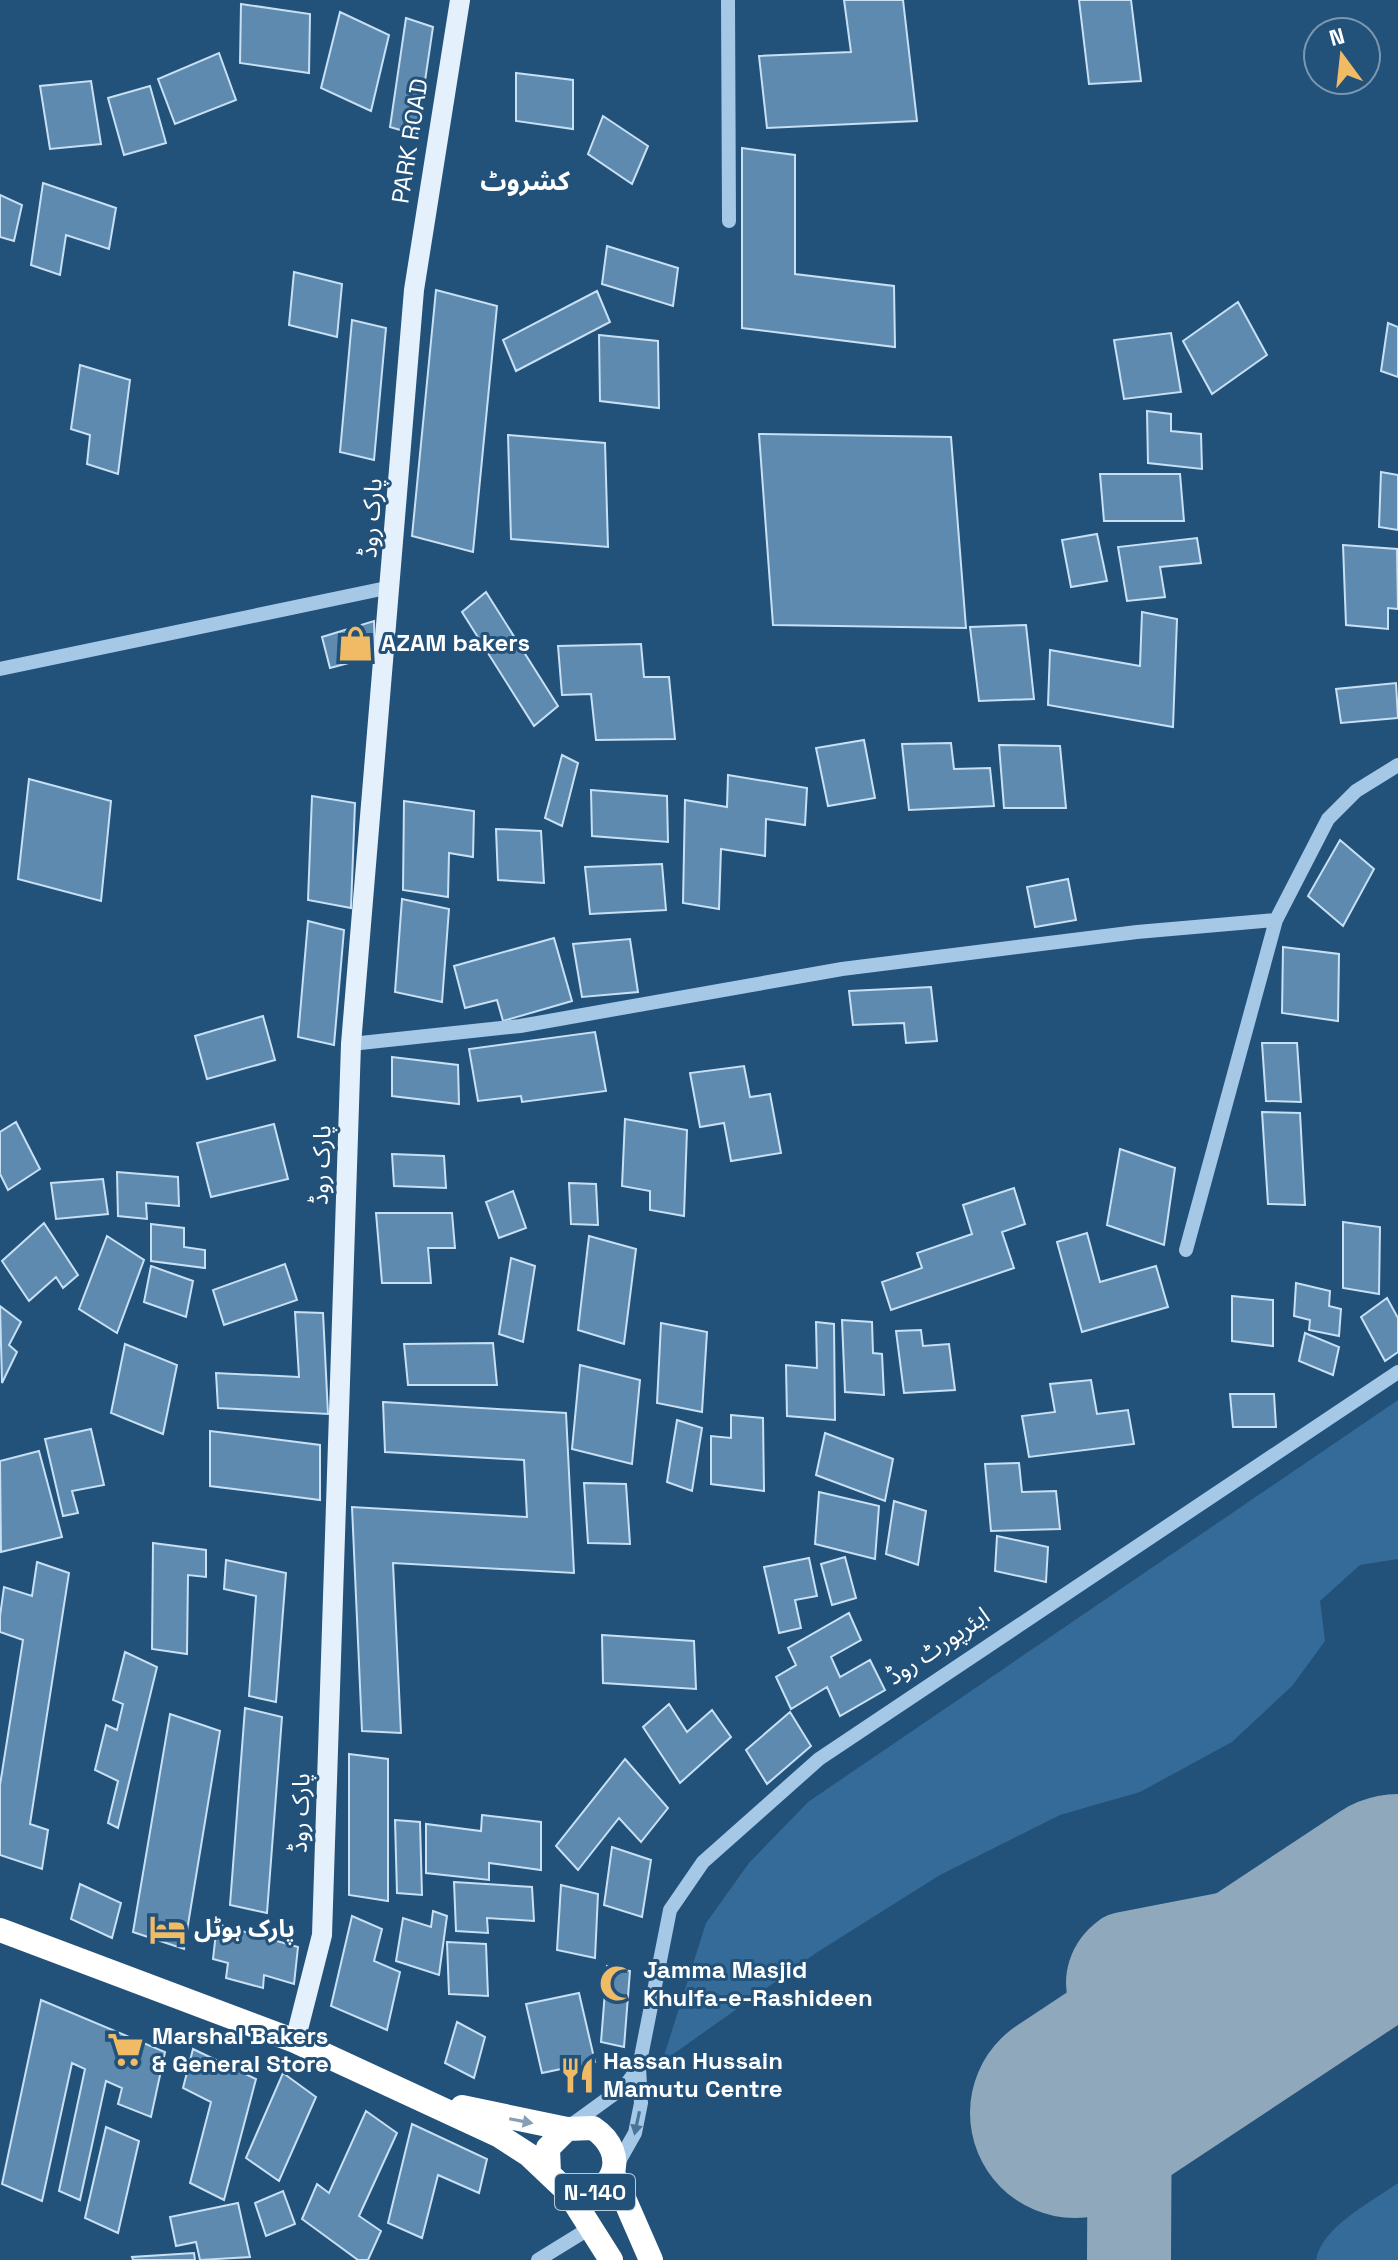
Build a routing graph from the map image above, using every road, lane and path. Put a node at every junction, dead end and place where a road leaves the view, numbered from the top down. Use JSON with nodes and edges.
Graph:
{"nodes":[{"id":1,"x":460,"y":0,"type":"edge"},
{"id":2,"x":728,"y":0,"type":"edge"},
{"id":3,"x":729,"y":221,"type":"dead end"},
{"id":4,"x":414,"y":290,"type":"joint"},
{"id":5,"x":391,"y":587,"type":"junction"},
{"id":6,"x":0,"y":669,"type":"edge"},
{"id":7,"x":1398,"y":765,"type":"edge"},
{"id":8,"x":1276,"y":920,"type":"junction"},
{"id":9,"x":351,"y":1044,"type":"junction"},
{"id":10,"x":1186,"y":1250,"type":"dead end"},
{"id":11,"x":1398,"y":1372,"type":"edge"},
{"id":12,"x":0,"y":1930,"type":"edge"},
{"id":13,"x":295,"y":2041,"type":"junction"},
{"id":14,"x":639,"y":2067,"type":"junction"},
{"id":15,"x":421,"y":2098,"type":"junction"},
{"id":16,"x":567,"y":2129,"type":"junction"},
{"id":17,"x":613,"y":2173,"type":"junction"},
{"id":18,"x":549,"y":2174,"type":"junction"},
{"id":19,"x":568,"y":2192,"type":"junction"},
{"id":20,"x":590,"y":2228,"type":"junction"},
{"id":21,"x":538,"y":2260,"type":"edge"},
{"id":22,"x":611,"y":2260,"type":"edge"},
{"id":23,"x":651,"y":2260,"type":"edge"}],
"edges":[{"from":1,"to":4,"type":"main road","name":"PARK ROAD"},
{"from":2,"to":3,"type":"street"},
{"from":4,"to":5,"type":"main road","name":"پارک روڈ"},
{"from":5,"to":6,"type":"street"},
{"from":5,"to":9,"type":"main road","name":"پارک روڈ"},
{"from":7,"to":8,"type":"street"},
{"from":8,"to":9,"type":"street"},
{"from":8,"to":10,"type":"street"},
{"from":9,"to":13,"type":"main road","name":"پارک روڈ"},
{"from":11,"to":14,"type":"street","name":"ایئرپورٹ روڈ"},
{"from":12,"to":13,"type":"highway","number":"N-140"},
{"from":13,"to":15,"type":"highway","number":"N-140"},
{"from":14,"to":16,"type":"street"},
{"from":14,"to":17,"type":"street","name":"ایئرپورٹ روڈ","one_way":true},
{"from":15,"to":16,"type":"highway","number":"N-140","one_way":true},
{"from":15,"to":18,"type":"highway","number":"N-140"},
{"from":16,"to":17,"type":"highway","number":"N-140"},
{"from":16,"to":18,"type":"highway","number":"N-140"},
{"from":17,"to":19,"type":"highway","number":"N-140"},
{"from":17,"to":23,"type":"highway","number":"N-140"},
{"from":18,"to":19,"type":"highway","number":"N-140"},
{"from":19,"to":20,"type":"highway","number":"N-140"},
{"from":20,"to":21,"type":"street"},
{"from":20,"to":22,"type":"highway","number":"N-140"}]}
